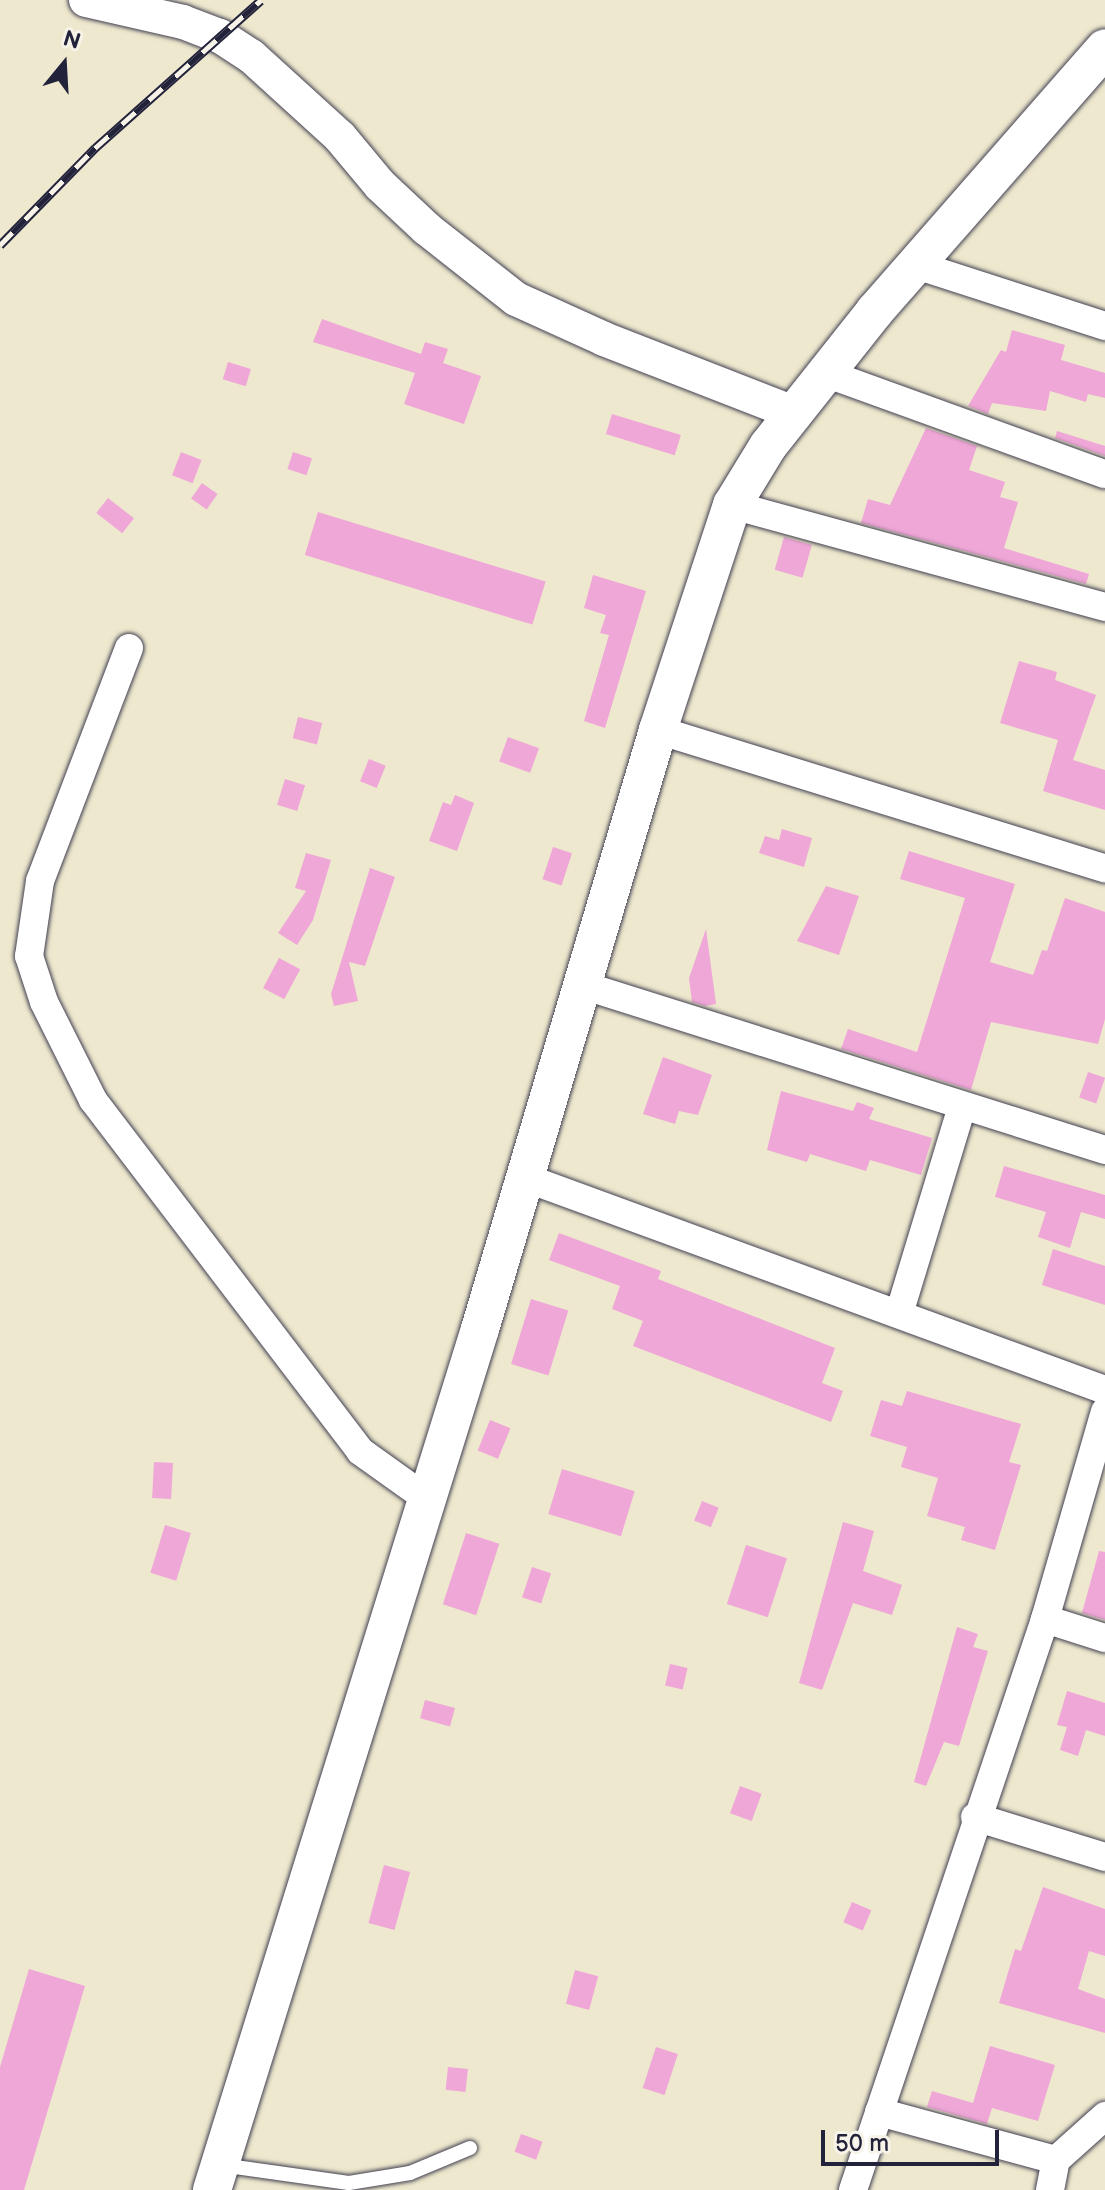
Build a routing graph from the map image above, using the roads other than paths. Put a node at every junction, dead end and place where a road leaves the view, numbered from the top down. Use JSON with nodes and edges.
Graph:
{"nodes":[{"id":1,"x":106,"y":2,"type":"edge"},
{"id":2,"x":1105,"y":48,"type":"edge"},
{"id":3,"x":913,"y":264,"type":"junction"},
{"id":4,"x":1105,"y":326,"type":"edge"},
{"id":5,"x":828,"y":374,"type":"junction"},
{"id":6,"x":794,"y":413,"type":"junction"},
{"id":7,"x":1105,"y":474,"type":"edge"},
{"id":8,"x":732,"y":505,"type":"junction"},
{"id":9,"x":1105,"y":607,"type":"edge"},
{"id":10,"x":129,"y":648,"type":"dead end"},
{"id":11,"x":658,"y":730,"type":"junction"},
{"id":12,"x":1105,"y":868,"type":"edge"},
{"id":13,"x":582,"y":985,"type":"junction"},
{"id":14,"x":962,"y":1106,"type":"junction"},
{"id":15,"x":1105,"y":1150,"type":"edge"},
{"id":16,"x":523,"y":1177,"type":"junction"},
{"id":17,"x":899,"y":1314,"type":"junction"},
{"id":18,"x":1105,"y":1390,"type":"edge"},
{"id":19,"x":1105,"y":1411,"type":"edge"},
{"id":20,"x":426,"y":1498,"type":"junction"},
{"id":21,"x":1045,"y":1619,"type":"junction"},
{"id":22,"x":1105,"y":1638,"type":"edge"},
{"id":23,"x":975,"y":1817,"type":"junction"},
{"id":24,"x":1105,"y":1857,"type":"edge"},
{"id":25,"x":879,"y":2112,"type":"junction"},
{"id":26,"x":1105,"y":2116,"type":"edge"},
{"id":27,"x":470,"y":2148,"type":"dead end"},
{"id":28,"x":1056,"y":2160,"type":"junction"},
{"id":29,"x":216,"y":2177,"type":"edge"},
{"id":30,"x":853,"y":2190,"type":"edge"},
{"id":31,"x":1050,"y":2190,"type":"edge"}],
"edges":[{"from":1,"to":6,"type":"street"},
{"from":2,"to":3,"type":"main road"},
{"from":3,"to":4,"type":"street"},
{"from":3,"to":5,"type":"main road"},
{"from":5,"to":6,"type":"main road"},
{"from":5,"to":7,"type":"street"},
{"from":6,"to":8,"type":"main road"},
{"from":8,"to":9,"type":"street"},
{"from":8,"to":11,"type":"main road"},
{"from":10,"to":20,"type":"street"},
{"from":11,"to":12,"type":"street"},
{"from":11,"to":13,"type":"main road"},
{"from":13,"to":14,"type":"street"},
{"from":13,"to":16,"type":"main road"},
{"from":14,"to":15,"type":"street"},
{"from":14,"to":17,"type":"street"},
{"from":16,"to":17,"type":"street"},
{"from":16,"to":20,"type":"main road"},
{"from":17,"to":18,"type":"street"},
{"from":19,"to":21,"type":"street"},
{"from":20,"to":29,"type":"main road"},
{"from":21,"to":22,"type":"street"},
{"from":21,"to":23,"type":"street"},
{"from":23,"to":24,"type":"street"},
{"from":23,"to":25,"type":"street"},
{"from":25,"to":28,"type":"street"},
{"from":25,"to":30,"type":"street"},
{"from":26,"to":28,"type":"street"},
{"from":27,"to":29,"type":"lane"},
{"from":28,"to":31,"type":"street"}]}
